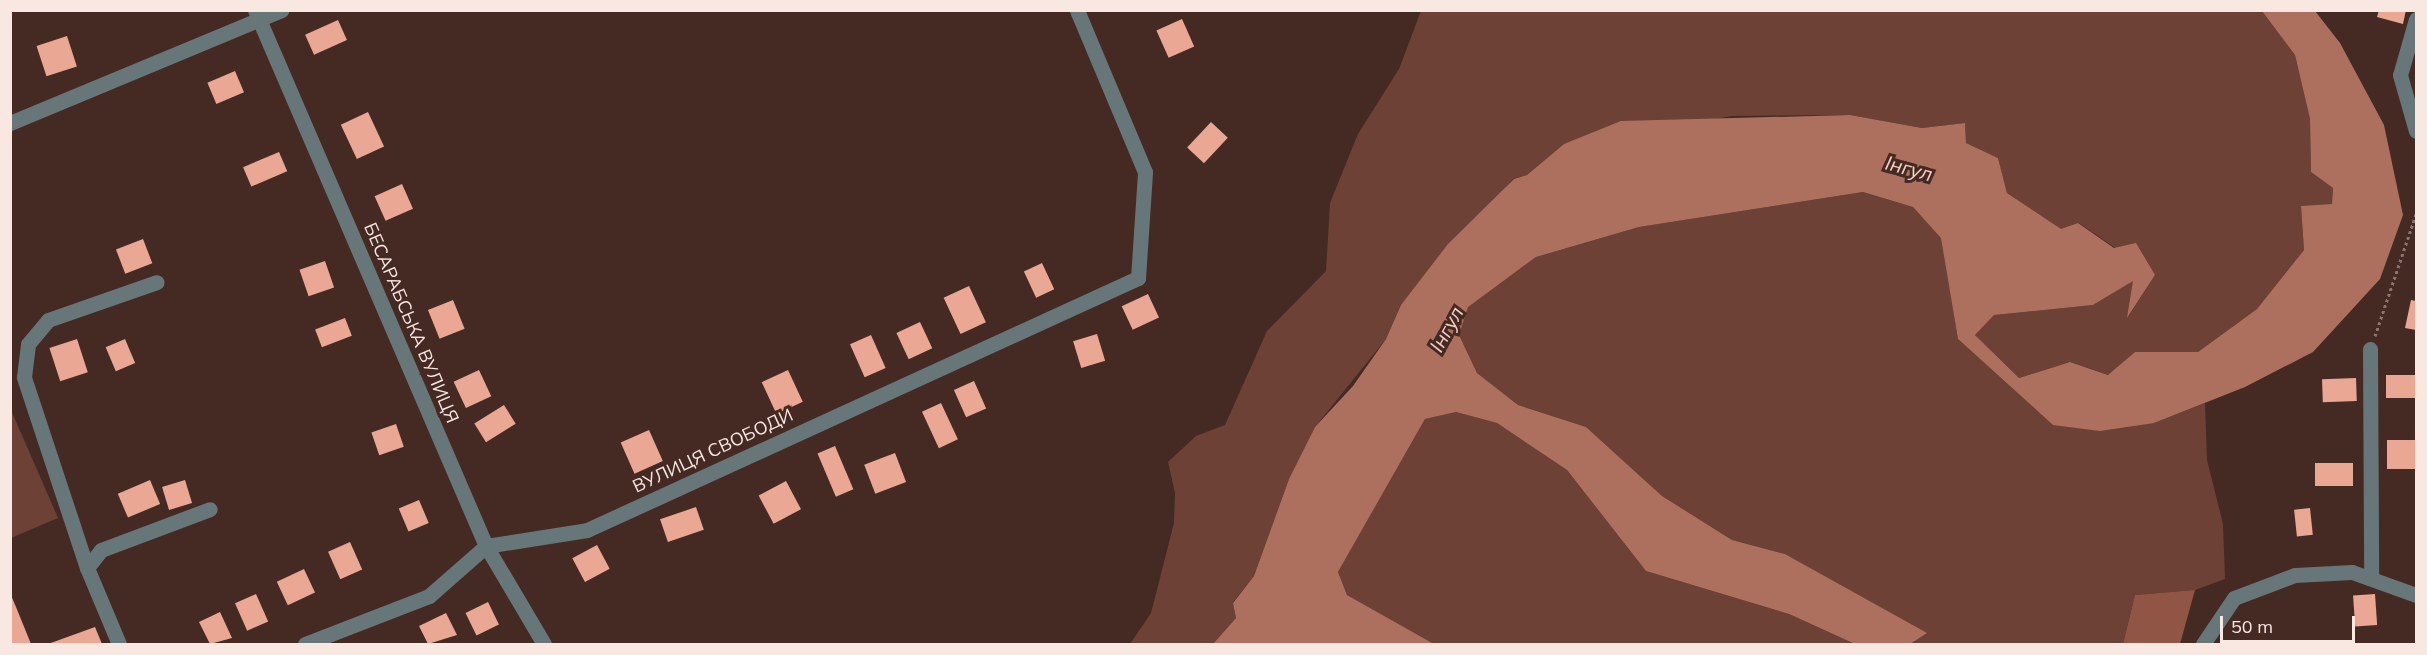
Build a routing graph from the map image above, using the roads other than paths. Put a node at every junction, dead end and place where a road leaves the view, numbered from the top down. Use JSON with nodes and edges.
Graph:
{"nodes":[{"id":1,"x":281,"y":10,"type":"edge"},
{"id":2,"x":1077,"y":10,"type":"edge"},
{"id":3,"x":257,"y":15,"type":"edge"},
{"id":4,"x":2416,"y":19,"type":"edge"},
{"id":5,"x":10,"y":123,"type":"edge"},
{"id":6,"x":2416,"y":131,"type":"edge"},
{"id":7,"x":157,"y":282,"type":"dead end"},
{"id":8,"x":2370,"y":349,"type":"road end"},
{"id":9,"x":210,"y":509,"type":"dead end"},
{"id":10,"x":486,"y":546,"type":"junction"},
{"id":11,"x":87,"y":568,"type":"junction"},
{"id":12,"x":2371,"y":577,"type":"junction"},
{"id":13,"x":2416,"y":595,"type":"edge"},
{"id":14,"x":119,"y":645,"type":"edge"},
{"id":15,"x":305,"y":645,"type":"edge"},
{"id":16,"x":544,"y":645,"type":"edge"},
{"id":17,"x":2202,"y":645,"type":"edge"}],
"edges":[{"from":1,"to":3,"type":"street"},
{"from":2,"to":10,"type":"street","name":"ВУЛИЦЯ СВОБОДИ"},
{"from":3,"to":5,"type":"street"},
{"from":3,"to":10,"type":"street","name":"БЕСАРАБСЬКА ВУЛИЦЯ"},
{"from":4,"to":6,"type":"street"},
{"from":7,"to":11,"type":"street"},
{"from":8,"to":12,"type":"street"},
{"from":9,"to":11,"type":"street"},
{"from":10,"to":15,"type":"street"},
{"from":10,"to":16,"type":"street","name":"БЕСАРАБСЬКА ВУЛИЦЯ"},
{"from":11,"to":14,"type":"street"},
{"from":12,"to":13,"type":"street"},
{"from":12,"to":17,"type":"street"}]}
